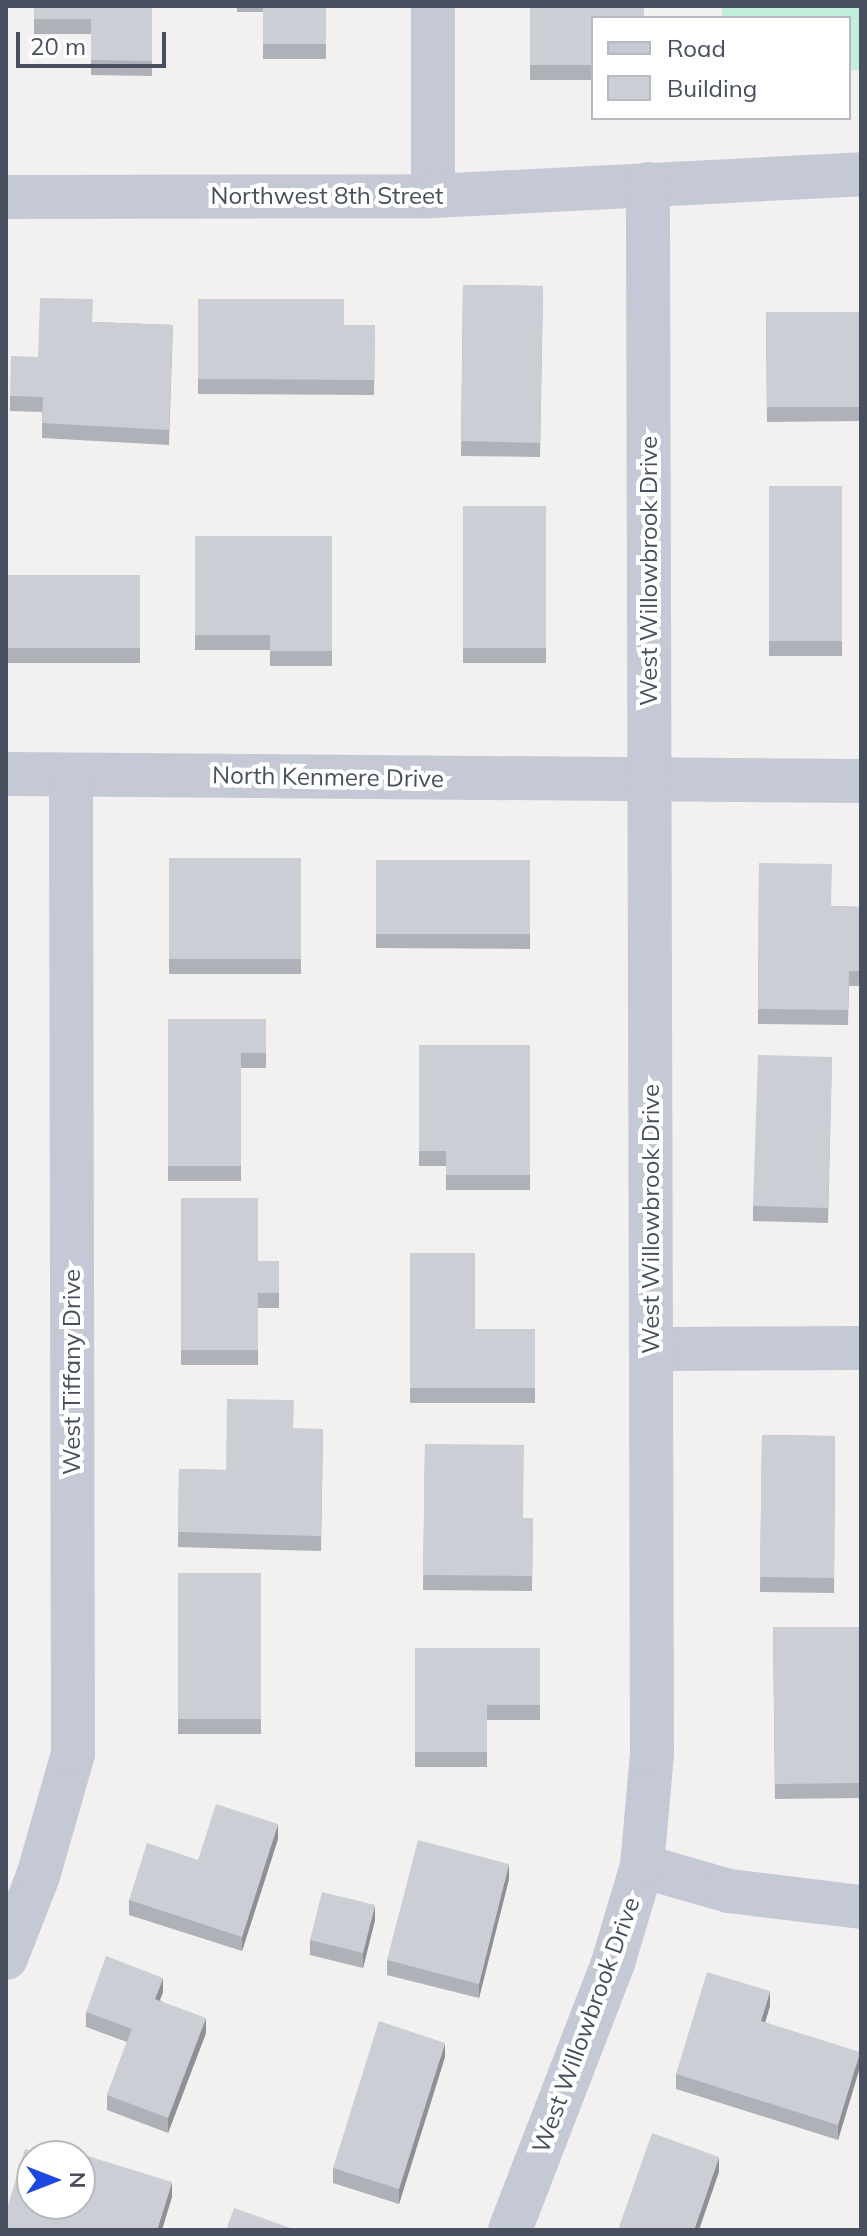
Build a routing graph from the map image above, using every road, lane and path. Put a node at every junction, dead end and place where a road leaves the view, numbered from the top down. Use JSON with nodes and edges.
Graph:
{"nodes":[{"id":1,"x":433,"y":6,"type":"edge"},
{"id":2,"x":861,"y":174,"type":"edge"},
{"id":3,"x":648,"y":184,"type":"junction"},
{"id":4,"x":433,"y":196,"type":"junction"},
{"id":5,"x":6,"y":197,"type":"edge"},
{"id":6,"x":6,"y":774,"type":"edge"},
{"id":7,"x":71,"y":775,"type":"junction"},
{"id":8,"x":650,"y":781,"type":"junction"},
{"id":9,"x":861,"y":781,"type":"edge"},
{"id":10,"x":861,"y":1348,"type":"edge"},
{"id":11,"x":651,"y":1349,"type":"junction"},
{"id":12,"x":642,"y":1866,"type":"junction"},
{"id":13,"x":861,"y":1907,"type":"edge"},
{"id":14,"x":6,"y":1958,"type":"edge"},
{"id":15,"x":510,"y":2230,"type":"edge"}],
"edges":[{"from":1,"to":4,"type":"street"},
{"from":2,"to":3,"type":"street","name":"Northwest 8th Street"},
{"from":3,"to":4,"type":"street","name":"Northwest 8th Street"},
{"from":3,"to":8,"type":"street","name":"West Willowbrook Drive"},
{"from":4,"to":5,"type":"street","name":"Northwest 8th Street"},
{"from":6,"to":7,"type":"street","name":"North Kenmere Drive"},
{"from":7,"to":8,"type":"street","name":"North Kenmere Drive"},
{"from":7,"to":14,"type":"street","name":"West Tiffany Drive"},
{"from":8,"to":9,"type":"street","name":"North Kenmere Drive"},
{"from":8,"to":11,"type":"street","name":"West Willowbrook Drive"},
{"from":10,"to":11,"type":"street"},
{"from":11,"to":12,"type":"street","name":"West Willowbrook Drive"},
{"from":12,"to":13,"type":"street"},
{"from":12,"to":15,"type":"street","name":"West Willowbrook Drive"}]}
